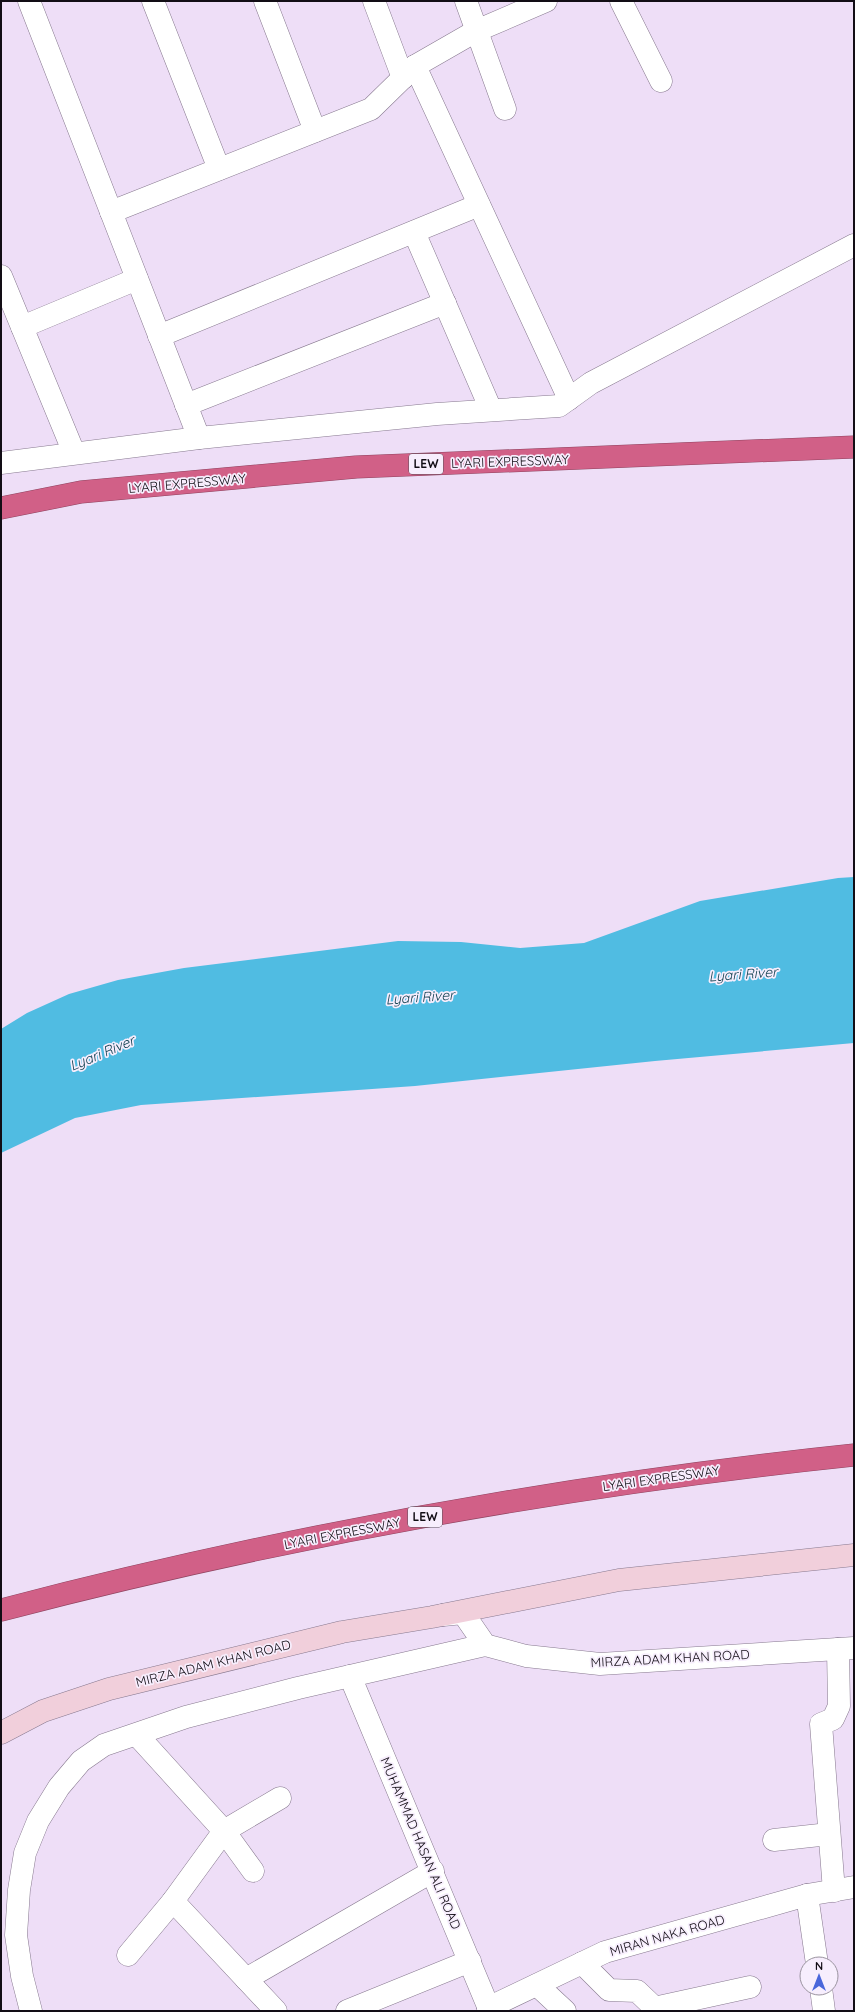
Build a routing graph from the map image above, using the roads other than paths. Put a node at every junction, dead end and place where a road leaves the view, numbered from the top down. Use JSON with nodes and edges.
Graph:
{"nodes":[{"id":1,"x":29,"y":1,"type":"edge"},
{"id":2,"x":153,"y":1,"type":"edge"},
{"id":3,"x":265,"y":1,"type":"edge"},
{"id":4,"x":374,"y":1,"type":"edge"},
{"id":5,"x":466,"y":1,"type":"edge"},
{"id":6,"x":546,"y":1,"type":"edge"},
{"id":7,"x":621,"y":1,"type":"edge"},
{"id":8,"x":476,"y":31,"type":"junction"},
{"id":9,"x":409,"y":72,"type":"junction"},
{"id":10,"x":662,"y":81,"type":"dead end"},
{"id":11,"x":505,"y":108,"type":"dead end"},
{"id":12,"x":315,"y":131,"type":"junction"},
{"id":13,"x":219,"y":170,"type":"junction"},
{"id":14,"x":479,"y":205,"type":"junction"},
{"id":15,"x":111,"y":212,"type":"junction"},
{"id":16,"x":414,"y":232,"type":"junction"},
{"id":17,"x":854,"y":245,"type":"edge"},
{"id":18,"x":1,"y":276,"type":"edge"},
{"id":19,"x":137,"y":279,"type":"junction"},
{"id":20,"x":445,"y":303,"type":"junction"},
{"id":21,"x":22,"y":327,"type":"junction"},
{"id":22,"x":160,"y":336,"type":"junction"},
{"id":23,"x":569,"y":399,"type":"junction"},
{"id":24,"x":186,"y":405,"type":"junction"},
{"id":25,"x":491,"y":410,"type":"junction"},
{"id":26,"x":199,"y":438,"type":"junction"},
{"id":27,"x":854,"y":447,"type":"edge"},
{"id":28,"x":74,"y":453,"type":"junction"},
{"id":29,"x":1,"y":463,"type":"edge"},
{"id":30,"x":1,"y":508,"type":"edge"},
{"id":31,"x":854,"y":1455,"type":"edge"},
{"id":32,"x":854,"y":1555,"type":"edge"},
{"id":33,"x":1,"y":1610,"type":"edge"},
{"id":34,"x":432,"y":1617,"type":"junction"},
{"id":35,"x":485,"y":1645,"type":"junction"},
{"id":36,"x":846,"y":1649,"type":"edge"},
{"id":37,"x":350,"y":1676,"type":"junction"},
{"id":38,"x":1,"y":1733,"type":"edge"},
{"id":39,"x":137,"y":1735,"type":"junction"},
{"id":40,"x":280,"y":1798,"type":"dead end"},
{"id":41,"x":224,"y":1831,"type":"junction"},
{"id":42,"x":829,"y":1834,"type":"junction"},
{"id":43,"x":774,"y":1840,"type":"dead end"},
{"id":44,"x":253,"y":1870,"type":"dead end"},
{"id":45,"x":433,"y":1871,"type":"junction"},
{"id":46,"x":844,"y":1889,"type":"edge"},
{"id":47,"x":807,"y":1895,"type":"junction"},
{"id":48,"x":173,"y":1901,"type":"junction"},
{"id":49,"x":128,"y":1955,"type":"dead end"},
{"id":50,"x":816,"y":1956,"type":"edge"},
{"id":51,"x":470,"y":1961,"type":"junction"},
{"id":52,"x":582,"y":1963,"type":"junction"},
{"id":53,"x":246,"y":1979,"type":"junction"},
{"id":54,"x":537,"y":1985,"type":"junction"},
{"id":55,"x":750,"y":1988,"type":"dead end"},
{"id":56,"x":822,"y":1996,"type":"edge"},
{"id":57,"x":656,"y":2009,"type":"edge"},
{"id":58,"x":490,"y":2010,"type":"edge"},
{"id":59,"x":31,"y":2011,"type":"edge"},
{"id":60,"x":276,"y":2011,"type":"edge"},
{"id":61,"x":348,"y":2011,"type":"edge"},
{"id":62,"x":565,"y":2011,"type":"edge"},
{"id":63,"x":824,"y":2011,"type":"edge"}],
"edges":[{"from":1,"to":15,"type":"street"},
{"from":2,"to":13,"type":"street"},
{"from":3,"to":12,"type":"street"},
{"from":4,"to":9,"type":"street"},
{"from":5,"to":8,"type":"street"},
{"from":6,"to":8,"type":"street"},
{"from":7,"to":10,"type":"street"},
{"from":8,"to":9,"type":"street"},
{"from":8,"to":11,"type":"street"},
{"from":9,"to":12,"type":"street"},
{"from":9,"to":14,"type":"street"},
{"from":12,"to":13,"type":"street"},
{"from":13,"to":15,"type":"street"},
{"from":14,"to":16,"type":"street"},
{"from":14,"to":23,"type":"street"},
{"from":15,"to":19,"type":"street"},
{"from":16,"to":20,"type":"street"},
{"from":16,"to":22,"type":"street"},
{"from":17,"to":23,"type":"street"},
{"from":18,"to":21,"type":"street"},
{"from":19,"to":21,"type":"street"},
{"from":19,"to":22,"type":"street"},
{"from":20,"to":24,"type":"street"},
{"from":20,"to":25,"type":"street"},
{"from":21,"to":28,"type":"street"},
{"from":22,"to":24,"type":"street"},
{"from":23,"to":25,"type":"street"},
{"from":24,"to":26,"type":"street"},
{"from":25,"to":26,"type":"street"},
{"from":26,"to":28,"type":"street"},
{"from":27,"to":30,"type":"highway","name":"LYARI EXPRESSWAY","number":"LEW"},
{"from":28,"to":29,"type":"street"},
{"from":31,"to":33,"type":"highway","name":"LYARI EXPRESSWAY","number":"LEW"},
{"from":32,"to":34,"type":"main road","name":"MIRZA ADAM KHAN ROAD"},
{"from":34,"to":35,"type":"street","name":"MIRZA ADAM KHAN ROAD"},
{"from":34,"to":38,"type":"main road","name":"MIRZA ADAM KHAN ROAD"},
{"from":35,"to":36,"type":"street","name":"MIRZA ADAM KHAN ROAD"},
{"from":35,"to":37,"type":"street"},
{"from":36,"to":42,"type":"street"},
{"from":37,"to":39,"type":"street"},
{"from":37,"to":45,"type":"street","name":"MUHAMMAD HASAN ALI ROAD"},
{"from":39,"to":41,"type":"street"},
{"from":39,"to":59,"type":"street"},
{"from":40,"to":41,"type":"street"},
{"from":41,"to":44,"type":"street"},
{"from":41,"to":48,"type":"street"},
{"from":42,"to":43,"type":"street"},
{"from":42,"to":46,"type":"street"},
{"from":45,"to":51,"type":"street","name":"MUHAMMAD HASAN ALI ROAD"},
{"from":45,"to":53,"type":"street"},
{"from":46,"to":47,"type":"street","name":"MIRAN NAKA ROAD"},
{"from":47,"to":50,"type":"street"},
{"from":47,"to":52,"type":"street","name":"MIRAN NAKA ROAD"},
{"from":48,"to":49,"type":"street"},
{"from":48,"to":53,"type":"street"},
{"from":51,"to":58,"type":"street","name":"MUHAMMAD HASAN ALI ROAD"},
{"from":51,"to":61,"type":"street"},
{"from":52,"to":54,"type":"street","name":"MIRAN NAKA ROAD"},
{"from":52,"to":57,"type":"street"},
{"from":53,"to":60,"type":"street"},
{"from":54,"to":58,"type":"street","name":"MIRAN NAKA ROAD"},
{"from":54,"to":62,"type":"street"},
{"from":55,"to":57,"type":"street"},
{"from":56,"to":63,"type":"street"}]}
